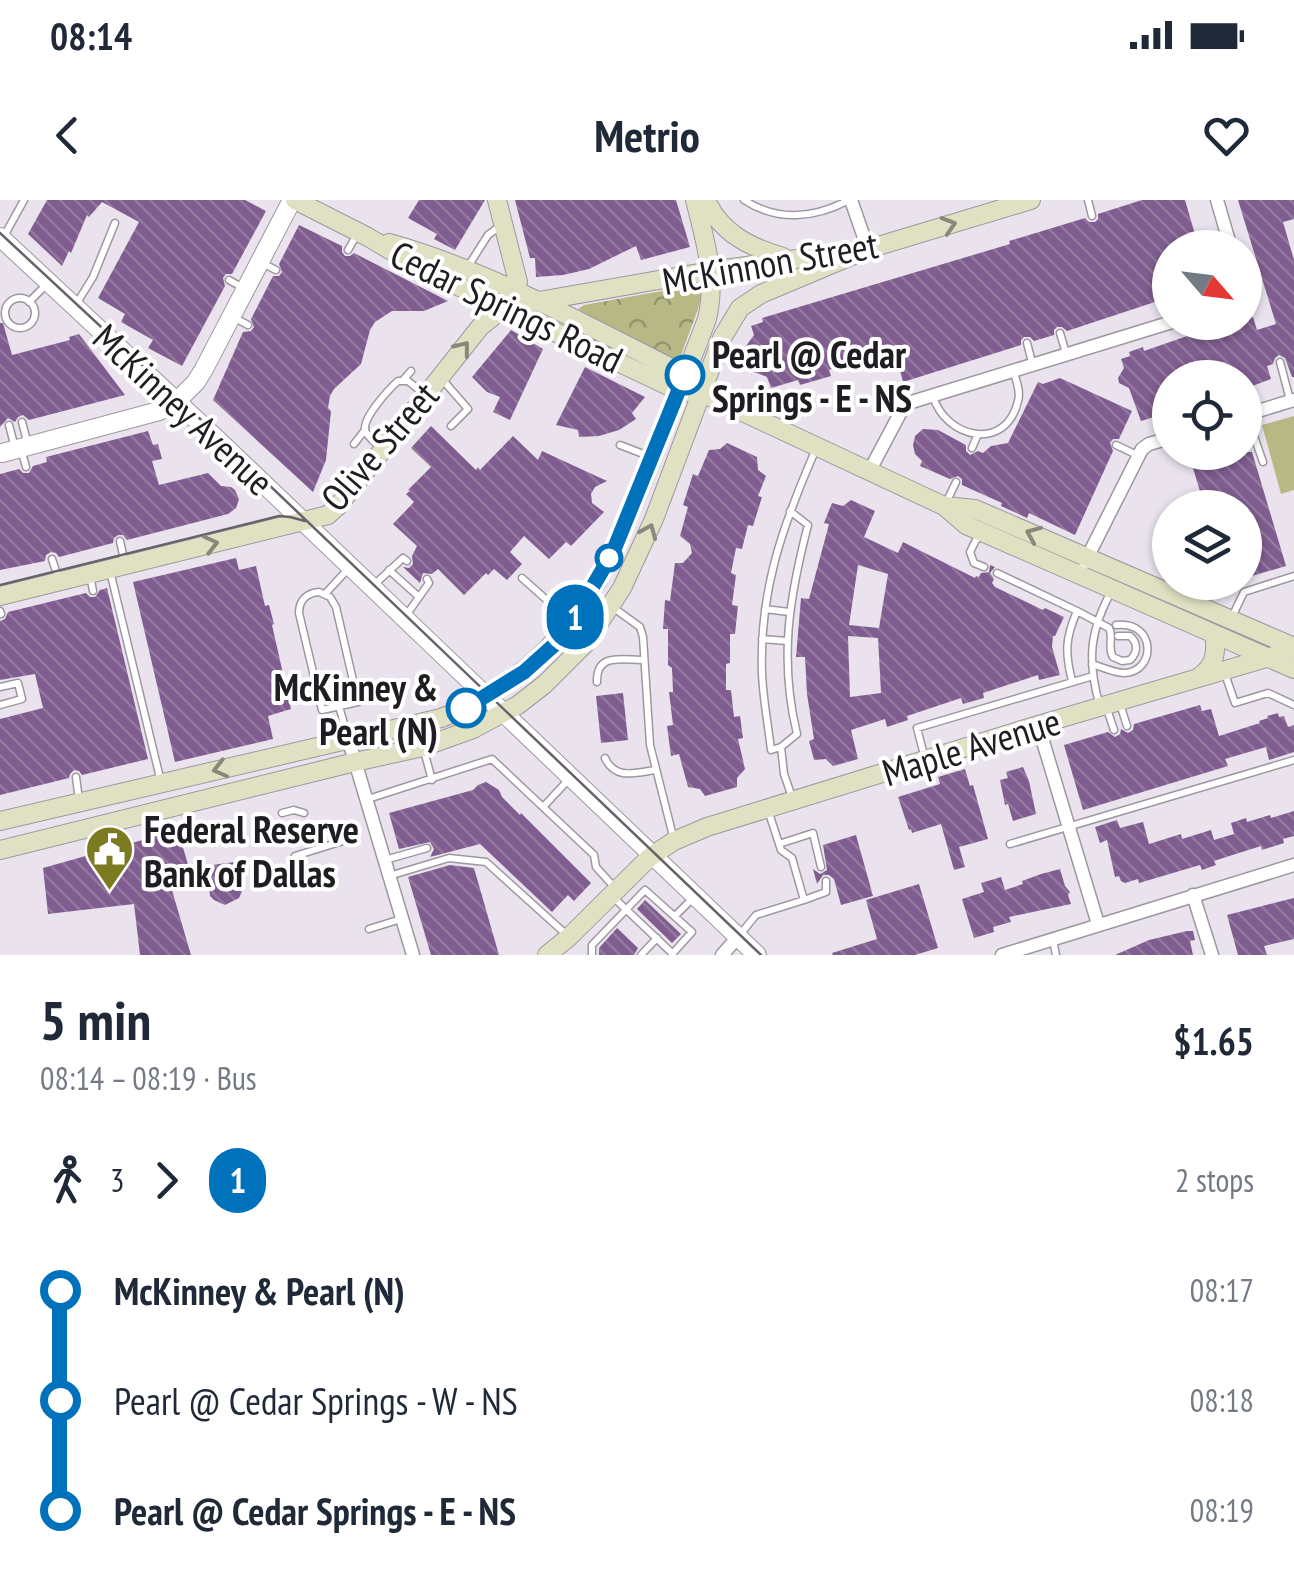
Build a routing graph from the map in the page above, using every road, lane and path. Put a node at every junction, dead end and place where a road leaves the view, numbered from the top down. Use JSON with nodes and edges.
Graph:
{"nodes":[{"id":1,"x":24,"y":200,"type":"edge"},
{"id":2,"x":294,"y":200,"type":"edge"},
{"id":3,"x":695,"y":200,"type":"edge"},
{"id":4,"x":706,"y":200,"type":"edge"},
{"id":5,"x":744,"y":200,"type":"edge"},
{"id":6,"x":850,"y":200,"type":"edge"},
{"id":7,"x":1031,"y":200,"type":"edge"},
{"id":8,"x":1088,"y":200,"type":"edge"},
{"id":9,"x":1216,"y":200,"type":"edge"},
{"id":10,"x":503,"y":210,"type":"edge"},
{"id":11,"x":1092,"y":216,"type":"dead end"},
{"id":12,"x":115,"y":223,"type":"dead end"},
{"id":13,"x":1225,"y":230,"type":"edge"},
{"id":14,"x":363,"y":234,"type":"junction"},
{"id":15,"x":1,"y":238,"type":"edge"},
{"id":16,"x":868,"y":249,"type":"junction"},
{"id":17,"x":348,"y":250,"type":"dead end"},
{"id":18,"x":791,"y":259,"type":"junction"},
{"id":19,"x":466,"y":270,"type":"junction"},
{"id":20,"x":710,"y":272,"type":"junction"},
{"id":21,"x":228,"y":280,"type":"dead end"},
{"id":22,"x":48,"y":282,"type":"junction"},
{"id":23,"x":246,"y":289,"type":"junction"},
{"id":24,"x":512,"y":293,"type":"junction"},
{"id":25,"x":29,"y":302,"type":"junction"},
{"id":26,"x":537,"y":302,"type":"junction"},
{"id":27,"x":74,"y":306,"type":"junction"},
{"id":28,"x":1152,"y":328,"type":"edge"},
{"id":29,"x":1060,"y":333,"type":"dead end"},
{"id":30,"x":1028,"y":343,"type":"dead end"},
{"id":31,"x":1066,"y":354,"type":"junction"},
{"id":32,"x":1280,"y":362,"type":"dead end"},
{"id":33,"x":1033,"y":364,"type":"junction"},
{"id":34,"x":1013,"y":370,"type":"junction"},
{"id":35,"x":410,"y":371,"type":"dead end"},
{"id":36,"x":440,"y":377,"type":"junction"},
{"id":37,"x":404,"y":379,"type":"junction"},
{"id":38,"x":682,"y":383,"type":"junction"},
{"id":39,"x":702,"y":393,"type":"junction"},
{"id":40,"x":426,"y":395,"type":"junction"},
{"id":41,"x":933,"y":395,"type":"junction"},
{"id":42,"x":176,"y":401,"type":"junction"},
{"id":43,"x":1018,"y":401,"type":"junction"},
{"id":44,"x":1292,"y":401,"type":"edge"},
{"id":45,"x":1028,"y":405,"type":"dead end"},
{"id":46,"x":1262,"y":410,"type":"edge"},
{"id":47,"x":22,"y":422,"type":"dead end"},
{"id":48,"x":9,"y":425,"type":"dead end"},
{"id":49,"x":451,"y":426,"type":"dead end"},
{"id":50,"x":366,"y":430,"type":"junction"},
{"id":51,"x":978,"y":434,"type":"junction"},
{"id":52,"x":1152,"y":443,"type":"edge"},
{"id":53,"x":354,"y":444,"type":"dead end"},
{"id":54,"x":620,"y":445,"type":"dead end"},
{"id":55,"x":1116,"y":445,"type":"dead end"},
{"id":56,"x":818,"y":446,"type":"junction"},
{"id":57,"x":972,"y":448,"type":"dead end"},
{"id":58,"x":16,"y":449,"type":"junction"},
{"id":59,"x":383,"y":450,"type":"junction"},
{"id":60,"x":1138,"y":456,"type":"junction"},
{"id":61,"x":653,"y":458,"type":"junction"},
{"id":62,"x":26,"y":467,"type":"dead end"},
{"id":63,"x":870,"y":470,"type":"junction"},
{"id":64,"x":956,"y":482,"type":"dead end"},
{"id":65,"x":944,"y":506,"type":"junction"},
{"id":66,"x":790,"y":510,"type":"junction"},
{"id":67,"x":303,"y":522,"type":"junction"},
{"id":68,"x":986,"y":534,"type":"junction"},
{"id":69,"x":120,"y":541,"type":"dead end"},
{"id":70,"x":52,"y":559,"type":"dead end"},
{"id":71,"x":407,"y":561,"type":"dead end"},
{"id":72,"x":350,"y":566,"type":"junction"},
{"id":73,"x":1083,"y":566,"type":"junction"},
{"id":74,"x":118,"y":567,"type":"junction"},
{"id":75,"x":984,"y":567,"type":"dead end"},
{"id":76,"x":390,"y":570,"type":"junction"},
{"id":77,"x":997,"y":574,"type":"dead end"},
{"id":78,"x":1294,"y":576,"type":"edge"},
{"id":79,"x":522,"y":578,"type":"dead end"},
{"id":80,"x":427,"y":580,"type":"dead end"},
{"id":81,"x":1116,"y":581,"type":"junction"},
{"id":82,"x":58,"y":582,"type":"junction"},
{"id":83,"x":372,"y":587,"type":"junction"},
{"id":84,"x":325,"y":594,"type":"junction"},
{"id":85,"x":0,"y":596,"type":"edge"},
{"id":86,"x":419,"y":596,"type":"junction"},
{"id":87,"x":611,"y":606,"type":"junction"},
{"id":88,"x":765,"y":610,"type":"junction"},
{"id":89,"x":789,"y":612,"type":"junction"},
{"id":90,"x":1077,"y":612,"type":"junction"},
{"id":91,"x":404,"y":618,"type":"junction"},
{"id":92,"x":1230,"y":620,"type":"junction"},
{"id":93,"x":1097,"y":621,"type":"junction"},
{"id":94,"x":572,"y":622,"type":"junction"},
{"id":95,"x":1116,"y":625,"type":"dead end"},
{"id":96,"x":1214,"y":634,"type":"junction"},
{"id":97,"x":1118,"y":636,"type":"dead end"},
{"id":98,"x":762,"y":639,"type":"junction"},
{"id":99,"x":787,"y":641,"type":"junction"},
{"id":100,"x":1294,"y":649,"type":"edge"},
{"id":101,"x":1268,"y":658,"type":"junction"},
{"id":102,"x":644,"y":660,"type":"junction"},
{"id":103,"x":1092,"y":664,"type":"junction"},
{"id":104,"x":1294,"y":669,"type":"edge"},
{"id":105,"x":1224,"y":670,"type":"junction"},
{"id":106,"x":1093,"y":676,"type":"junction"},
{"id":107,"x":1198,"y":677,"type":"junction"},
{"id":108,"x":1072,"y":681,"type":"junction"},
{"id":109,"x":597,"y":682,"type":"dead end"},
{"id":110,"x":0,"y":687,"type":"edge"},
{"id":111,"x":486,"y":696,"type":"junction"},
{"id":112,"x":1108,"y":704,"type":"junction"},
{"id":113,"x":1294,"y":704,"type":"edge"},
{"id":114,"x":0,"y":705,"type":"edge"},
{"id":115,"x":339,"y":706,"type":"junction"},
{"id":116,"x":504,"y":713,"type":"junction"},
{"id":117,"x":1038,"y":725,"type":"junction"},
{"id":118,"x":1128,"y":726,"type":"dead end"},
{"id":119,"x":1114,"y":730,"type":"dead end"},
{"id":120,"x":348,"y":738,"type":"junction"},
{"id":121,"x":781,"y":747,"type":"junction"},
{"id":122,"x":423,"y":748,"type":"junction"},
{"id":123,"x":605,"y":758,"type":"dead end"},
{"id":124,"x":925,"y":760,"type":"junction"},
{"id":125,"x":1294,"y":760,"type":"edge"},
{"id":126,"x":354,"y":762,"type":"junction"},
{"id":127,"x":655,"y":770,"type":"junction"},
{"id":128,"x":76,"y":777,"type":"dead end"},
{"id":129,"x":571,"y":777,"type":"junction"},
{"id":130,"x":432,"y":780,"type":"junction"},
{"id":131,"x":162,"y":783,"type":"junction"},
{"id":132,"x":1148,"y":790,"type":"dead end"},
{"id":133,"x":366,"y":800,"type":"junction"},
{"id":134,"x":793,"y":801,"type":"junction"},
{"id":135,"x":80,"y":802,"type":"junction"},
{"id":136,"x":1151,"y":802,"type":"junction"},
{"id":137,"x":544,"y":806,"type":"junction"},
{"id":138,"x":768,"y":808,"type":"junction"},
{"id":139,"x":282,"y":813,"type":"dead end"},
{"id":140,"x":304,"y":813,"type":"dead end"},
{"id":141,"x":0,"y":821,"type":"edge"},
{"id":142,"x":1068,"y":827,"type":"junction"},
{"id":143,"x":343,"y":841,"type":"dead end"},
{"id":144,"x":674,"y":841,"type":"junction"},
{"id":145,"x":779,"y":844,"type":"junction"},
{"id":146,"x":1010,"y":844,"type":"dead end"},
{"id":147,"x":427,"y":848,"type":"dead end"},
{"id":148,"x":0,"y":851,"type":"edge"},
{"id":149,"x":652,"y":855,"type":"junction"},
{"id":150,"x":295,"y":856,"type":"dead end"},
{"id":151,"x":384,"y":860,"type":"junction"},
{"id":152,"x":1294,"y":865,"type":"edge"},
{"id":153,"x":822,"y":867,"type":"dead end"},
{"id":154,"x":389,"y":876,"type":"junction"},
{"id":155,"x":826,"y":882,"type":"dead end"},
{"id":156,"x":614,"y":893,"type":"junction"},
{"id":157,"x":695,"y":896,"type":"junction"},
{"id":158,"x":1193,"y":896,"type":"junction"},
{"id":159,"x":804,"y":900,"type":"junction"},
{"id":160,"x":626,"y":909,"type":"junction"},
{"id":161,"x":402,"y":918,"type":"junction"},
{"id":162,"x":677,"y":922,"type":"junction"},
{"id":163,"x":1098,"y":924,"type":"junction"},
{"id":164,"x":369,"y":929,"type":"dead end"},
{"id":165,"x":738,"y":937,"type":"junction"},
{"id":166,"x":661,"y":939,"type":"junction"},
{"id":167,"x":1052,"y":939,"type":"junction"},
{"id":168,"x":560,"y":948,"type":"edge"},
{"id":169,"x":673,"y":954,"type":"edge"},
{"id":170,"x":413,"y":955,"type":"edge"},
{"id":171,"x":592,"y":955,"type":"edge"},
{"id":172,"x":641,"y":955,"type":"edge"},
{"id":173,"x":722,"y":955,"type":"edge"},
{"id":174,"x":757,"y":955,"type":"edge"},
{"id":175,"x":1002,"y":955,"type":"edge"},
{"id":176,"x":1056,"y":955,"type":"edge"},
{"id":177,"x":1212,"y":955,"type":"edge"}],
"edges":[{"from":1,"to":15,"type":"lane"},
{"from":2,"to":14,"type":"main road","name":"Cedar Springs Road"},
{"from":2,"to":23,"type":"street"},
{"from":3,"to":20,"type":"main road"},
{"from":4,"to":18,"type":"main road"},
{"from":5,"to":6,"type":"lane"},
{"from":6,"to":16,"type":"street"},
{"from":16,"to":7,"type":"main road","name":"McKinnon Street","one_way":true},
{"from":8,"to":11,"type":"lane"},
{"from":9,"to":13,"type":"street"},
{"from":10,"to":19,"type":"lane"},
{"from":10,"to":24,"type":"main road"},
{"from":12,"to":27,"type":"lane"},
{"from":14,"to":17,"type":"lane"},
{"from":14,"to":19,"type":"main road","name":"Cedar Springs Road"},
{"from":14,"to":24,"type":"main road","name":"Cedar Springs Road"},
{"from":15,"to":22,"type":"street","name":"McKinney Avenue"},
{"from":16,"to":18,"type":"main road","name":"McKinnon Street"},
{"from":16,"to":39,"type":"main road"},
{"from":18,"to":20,"type":"main road","name":"McKinnon Street"},
{"from":19,"to":24,"type":"main road","name":"Cedar Springs Road"},
{"from":20,"to":26,"type":"main road","name":"McKinnon Street"},
{"from":20,"to":38,"type":"main road"},
{"from":21,"to":23,"type":"lane"},
{"from":22,"to":25,"type":"lane"},
{"from":22,"to":27,"type":"street","name":"McKinney Avenue"},
{"from":23,"to":42,"type":"street"},
{"from":24,"to":26,"type":"main road","name":"Cedar Springs Road"},
{"from":24,"to":26,"type":"main road","name":"McKinnon Street"},
{"from":36,"to":24,"type":"main road","name":"Olive Street","one_way":true},
{"from":24,"to":38,"type":"main road","name":"Cedar Springs Road"},
{"from":25,"to":25,"type":"lane"},
{"from":26,"to":38,"type":"main road","name":"Cedar Springs Road"},
{"from":27,"to":42,"type":"street","name":"McKinney Avenue"},
{"from":28,"to":31,"type":"street"},
{"from":29,"to":31,"type":"lane"},
{"from":30,"to":33,"type":"lane"},
{"from":31,"to":33,"type":"street"},
{"from":32,"to":44,"type":"lane"},
{"from":33,"to":34,"type":"street"},
{"from":34,"to":41,"type":"street"},
{"from":34,"to":43,"type":"lane"},
{"from":35,"to":37,"type":"lane"},
{"from":36,"to":40,"type":"main road","name":"Olive Street"},
{"from":36,"to":49,"type":"lane"},
{"from":37,"to":40,"type":"lane"},
{"from":37,"to":50,"type":"lane"},
{"from":38,"to":39,"type":"main road","name":"Cedar Springs Road"},
{"from":38,"to":61,"type":"main road"},
{"from":39,"to":56,"type":"main road","name":"Cedar Springs Road"},
{"from":87,"to":39,"type":"main road","one_way":true},
{"from":40,"to":59,"type":"main road","name":"Olive Street"},
{"from":41,"to":51,"type":"lane"},
{"from":41,"to":63,"type":"street"},
{"from":42,"to":58,"type":"street"},
{"from":42,"to":67,"type":"street","name":"McKinney Avenue"},
{"from":43,"to":45,"type":"lane"},
{"from":43,"to":51,"type":"lane"},
{"from":44,"to":46,"type":"street"},
{"from":47,"to":58,"type":"lane"},
{"from":48,"to":58,"type":"lane"},
{"from":50,"to":53,"type":"lane"},
{"from":50,"to":59,"type":"lane"},
{"from":51,"to":57,"type":"lane"},
{"from":52,"to":60,"type":"street"},
{"from":54,"to":61,"type":"lane"},
{"from":55,"to":60,"type":"lane"},
{"from":56,"to":63,"type":"main road","name":"Cedar Springs Road"},
{"from":56,"to":66,"type":"lane"},
{"from":58,"to":62,"type":"lane"},
{"from":59,"to":67,"type":"main road","name":"Olive Street"},
{"from":60,"to":73,"type":"street"},
{"from":61,"to":94,"type":"main road"},
{"from":63,"to":65,"type":"main road","name":"Cedar Springs Road"},
{"from":64,"to":65,"type":"lane"},
{"from":65,"to":68,"type":"main road","name":"Cedar Springs Road"},
{"from":73,"to":65,"type":"main road","name":"Cedar Springs Road","one_way":true},
{"from":66,"to":88,"type":"lane"},
{"from":66,"to":89,"type":"lane"},
{"from":67,"to":72,"type":"street","name":"McKinney Avenue"},
{"from":74,"to":67,"type":"main road","name":"Olive Street","one_way":true},
{"from":68,"to":73,"type":"main road","name":"Cedar Springs Road"},
{"from":68,"to":75,"type":"lane"},
{"from":69,"to":74,"type":"lane"},
{"from":70,"to":82,"type":"lane"},
{"from":71,"to":76,"type":"lane"},
{"from":72,"to":83,"type":"street","name":"McKinney Avenue"},
{"from":72,"to":84,"type":"lane"},
{"from":73,"to":81,"type":"main road","name":"Cedar Springs Road"},
{"from":74,"to":82,"type":"main road","name":"Olive Street"},
{"from":74,"to":131,"type":"lane"},
{"from":76,"to":83,"type":"lane"},
{"from":76,"to":86,"type":"lane"},
{"from":77,"to":90,"type":"lane"},
{"from":78,"to":92,"type":"lane"},
{"from":79,"to":94,"type":"lane"},
{"from":80,"to":86,"type":"lane"},
{"from":81,"to":92,"type":"main road","name":"Cedar Springs Road"},
{"from":81,"to":93,"type":"lane"},
{"from":81,"to":96,"type":"main road","name":"Cedar Springs Road"},
{"from":82,"to":85,"type":"main road","name":"Olive Street"},
{"from":83,"to":91,"type":"street","name":"McKinney Avenue"},
{"from":84,"to":115,"type":"lane"},
{"from":84,"to":115,"type":"lane"},
{"from":86,"to":91,"type":"lane"},
{"from":87,"to":102,"type":"lane"},
{"from":87,"to":116,"type":"main road"},
{"from":88,"to":89,"type":"lane"},
{"from":88,"to":98,"type":"lane"},
{"from":89,"to":99,"type":"lane"},
{"from":90,"to":93,"type":"lane"},
{"from":90,"to":108,"type":"lane"},
{"from":91,"to":111,"type":"street","name":"McKinney Avenue"},
{"from":92,"to":100,"type":"main road","name":"Cedar Springs Road"},
{"from":93,"to":97,"type":"lane"},
{"from":93,"to":103,"type":"lane"},
{"from":94,"to":111,"type":"main road"},
{"from":95,"to":103,"type":"lane"},
{"from":96,"to":101,"type":"main road","name":"Cedar Springs Road"},
{"from":96,"to":107,"type":"main road"},
{"from":98,"to":99,"type":"lane"},
{"from":98,"to":121,"type":"lane"},
{"from":99,"to":121,"type":"lane"},
{"from":100,"to":101,"type":"main road","name":"Maple Avenue"},
{"from":101,"to":104,"type":"main road","name":"Cedar Springs Road"},
{"from":101,"to":105,"type":"main road","name":"Maple Avenue"},
{"from":102,"to":109,"type":"lane"},
{"from":102,"to":127,"type":"lane"},
{"from":103,"to":106,"type":"lane"},
{"from":105,"to":107,"type":"main road","name":"Maple Avenue"},
{"from":105,"to":113,"type":"lane"},
{"from":106,"to":108,"type":"lane"},
{"from":106,"to":112,"type":"lane"},
{"from":107,"to":112,"type":"main road","name":"Maple Avenue"},
{"from":108,"to":124,"type":"lane"},
{"from":110,"to":114,"type":"lane"},
{"from":111,"to":116,"type":"street","name":"McKinney Avenue"},
{"from":111,"to":120,"type":"main road"},
{"from":112,"to":117,"type":"main road","name":"Maple Avenue"},
{"from":112,"to":118,"type":"lane"},
{"from":112,"to":119,"type":"lane"},
{"from":115,"to":120,"type":"lane"},
{"from":116,"to":122,"type":"main road"},
{"from":116,"to":129,"type":"street","name":"McKinney Avenue"},
{"from":117,"to":124,"type":"main road","name":"Maple Avenue"},
{"from":117,"to":142,"type":"street"},
{"from":120,"to":126,"type":"street"},
{"from":120,"to":131,"type":"main road","one_way":true},
{"from":121,"to":134,"type":"lane"},
{"from":122,"to":126,"type":"main road"},
{"from":122,"to":130,"type":"lane"},
{"from":123,"to":127,"type":"lane"},
{"from":124,"to":134,"type":"main road","name":"Maple Avenue"},
{"from":125,"to":136,"type":"lane"},
{"from":126,"to":133,"type":"street"},
{"from":126,"to":148,"type":"main road"},
{"from":127,"to":144,"type":"lane"},
{"from":128,"to":135,"type":"lane"},
{"from":129,"to":137,"type":"lane"},
{"from":129,"to":149,"type":"street","name":"McKinney Avenue"},
{"from":130,"to":133,"type":"lane"},
{"from":130,"to":137,"type":"lane"},
{"from":131,"to":135,"type":"main road"},
{"from":132,"to":136,"type":"lane"},
{"from":133,"to":151,"type":"street"},
{"from":134,"to":138,"type":"main road","name":"Maple Avenue"},
{"from":135,"to":141,"type":"main road"},
{"from":136,"to":142,"type":"lane"},
{"from":137,"to":156,"type":"lane"},
{"from":138,"to":144,"type":"main road","name":"Maple Avenue"},
{"from":138,"to":145,"type":"lane"},
{"from":139,"to":140,"type":"lane"},
{"from":142,"to":146,"type":"lane"},
{"from":142,"to":163,"type":"street"},
{"from":143,"to":150,"type":"lane"},
{"from":144,"to":149,"type":"main road","name":"Maple Avenue"},
{"from":145,"to":153,"type":"lane"},
{"from":145,"to":159,"type":"lane"},
{"from":147,"to":151,"type":"lane"},
{"from":149,"to":156,"type":"main road","name":"Maple Avenue"},
{"from":149,"to":157,"type":"street","name":"McKinney Avenue"},
{"from":151,"to":154,"type":"street"},
{"from":152,"to":158,"type":"street"},
{"from":154,"to":161,"type":"street"},
{"from":154,"to":168,"type":"lane"},
{"from":155,"to":159,"type":"lane"},
{"from":156,"to":160,"type":"lane"},
{"from":156,"to":168,"type":"main road","name":"Maple Avenue"},
{"from":157,"to":162,"type":"lane"},
{"from":157,"to":165,"type":"street","name":"McKinney Avenue"},
{"from":158,"to":163,"type":"street"},
{"from":158,"to":177,"type":"street"},
{"from":159,"to":165,"type":"lane"},
{"from":160,"to":162,"type":"lane"},
{"from":160,"to":166,"type":"lane"},
{"from":160,"to":171,"type":"lane"},
{"from":161,"to":164,"type":"lane"},
{"from":161,"to":170,"type":"street"},
{"from":162,"to":169,"type":"lane"},
{"from":163,"to":167,"type":"street"},
{"from":165,"to":173,"type":"street"},
{"from":165,"to":174,"type":"street","name":"McKinney Avenue"},
{"from":166,"to":169,"type":"lane"},
{"from":166,"to":172,"type":"lane"},
{"from":167,"to":175,"type":"street"},
{"from":167,"to":176,"type":"lane"}]}
